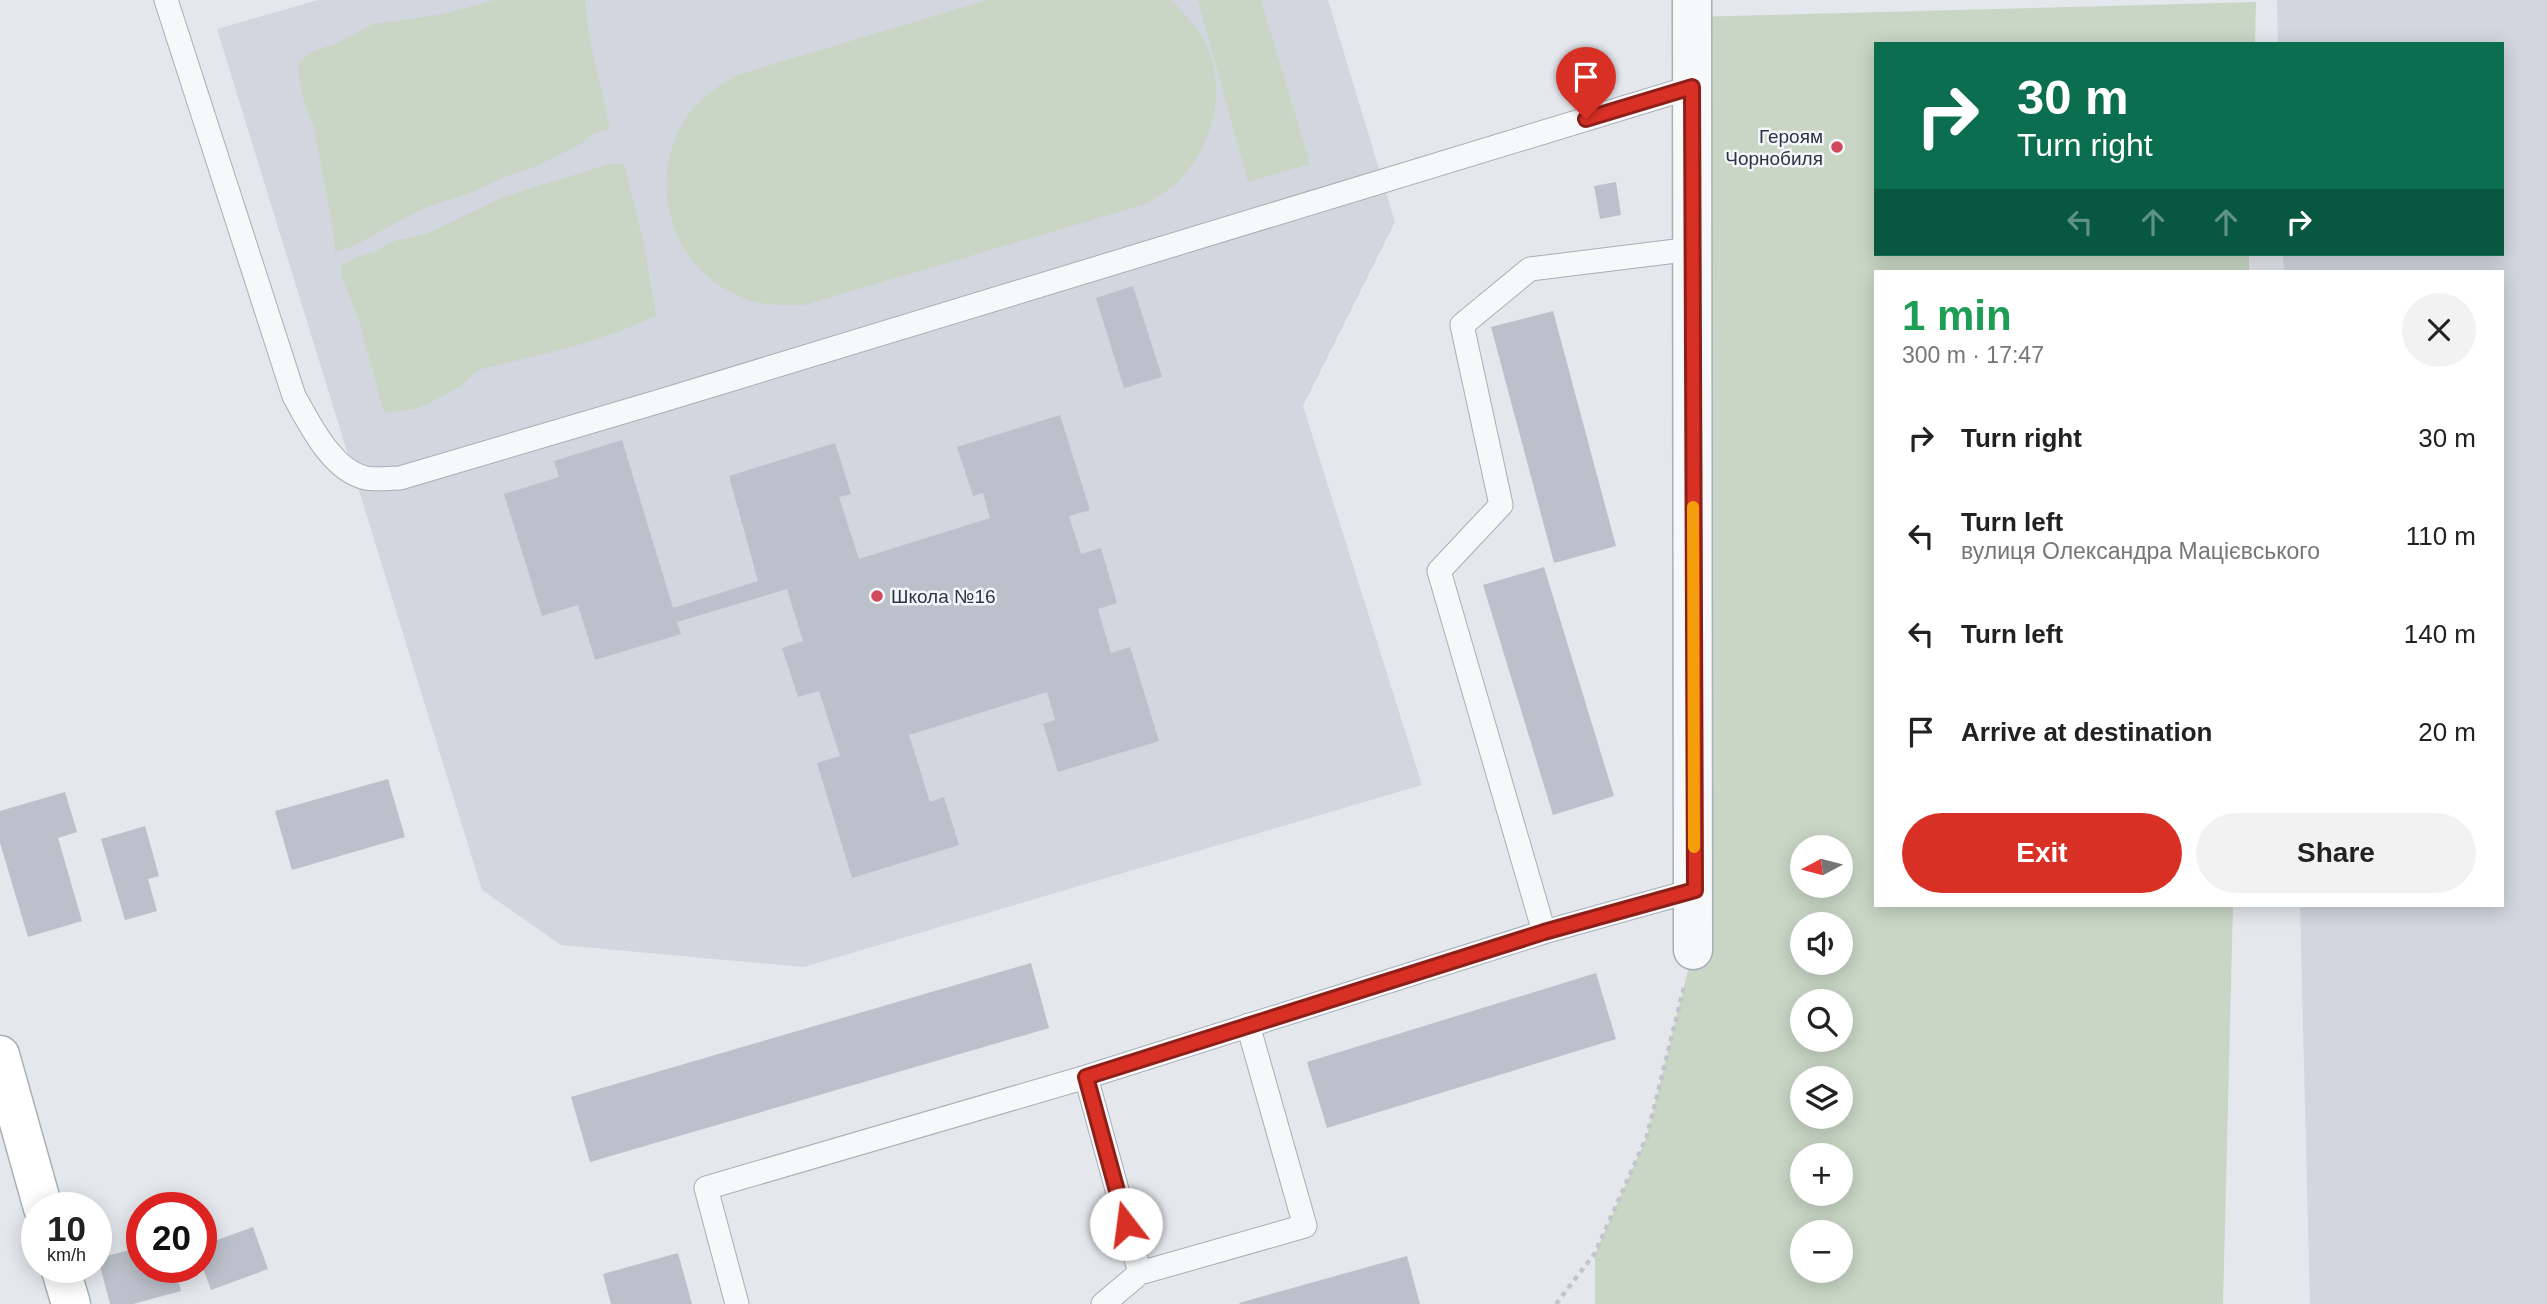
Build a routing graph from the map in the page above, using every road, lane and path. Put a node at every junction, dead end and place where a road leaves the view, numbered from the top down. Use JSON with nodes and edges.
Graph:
{"nodes":[{"id":1,"x":166,"y":0,"type":"edge"},
{"id":2,"x":1692,"y":0,"type":"edge"},
{"id":3,"x":1692,"y":87,"type":"junction"},
{"id":4,"x":1692,"y":249,"type":"junction"},
{"id":5,"x":1695,"y":890,"type":"junction"},
{"id":6,"x":1544,"y":932,"type":"junction"},
{"id":7,"x":1693,"y":950,"type":"joint"},
{"id":8,"x":1248,"y":1025,"type":"junction"},
{"id":9,"x":0,"y":1055,"type":"edge"},
{"id":10,"x":1086,"y":1077,"type":"junction"},
{"id":11,"x":39,"y":1192,"type":"edge"},
{"id":12,"x":1140,"y":1273,"type":"junction"},
{"id":13,"x":65,"y":1283,"type":"edge"},
{"id":14,"x":71,"y":1304,"type":"edge"},
{"id":15,"x":737,"y":1304,"type":"edge"},
{"id":16,"x":1104,"y":1304,"type":"edge"},
{"id":17,"x":1556,"y":1304,"type":"edge"}],
"edges":[{"from":1,"to":3,"type":"lane"},
{"from":2,"to":3,"type":"street"},
{"from":3,"to":4,"type":"street"},
{"from":4,"to":5,"type":"street"},
{"from":4,"to":6,"type":"lane"},
{"from":5,"to":6,"type":"lane"},
{"from":5,"to":7,"type":"street"},
{"from":6,"to":8,"type":"lane"},
{"from":7,"to":17,"type":"path"},
{"from":8,"to":10,"type":"lane"},
{"from":8,"to":12,"type":"lane"},
{"from":9,"to":11,"type":"street"},
{"from":10,"to":12,"type":"lane"},
{"from":10,"to":15,"type":"lane"},
{"from":12,"to":16,"type":"lane"},
{"from":13,"to":14,"type":"street"}]}
